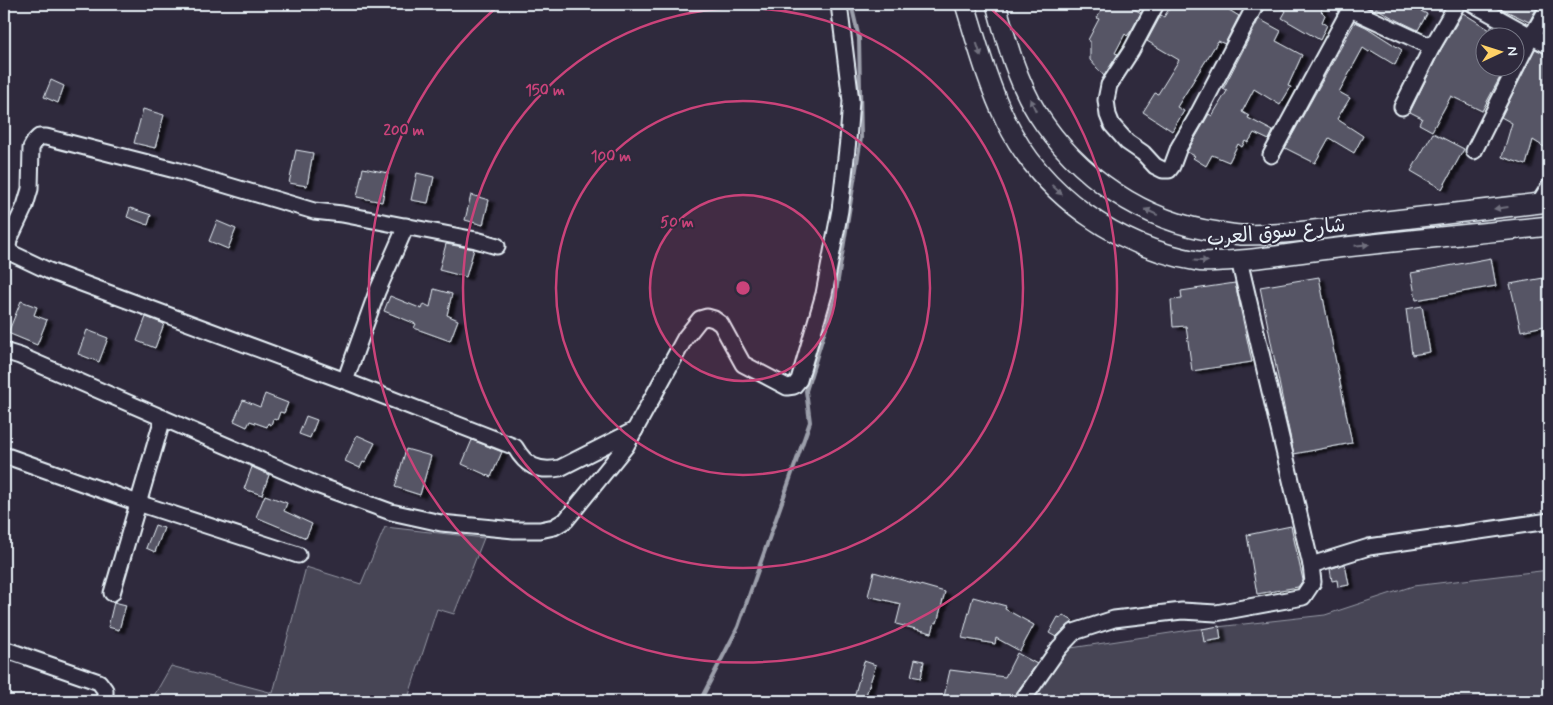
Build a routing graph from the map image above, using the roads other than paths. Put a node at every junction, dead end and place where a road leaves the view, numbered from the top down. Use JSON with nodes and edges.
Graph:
{"nodes":[{"id":1,"x":839,"y":4,"type":"edge"},
{"id":2,"x":964,"y":4,"type":"edge"},
{"id":3,"x":996,"y":4,"type":"edge"},
{"id":4,"x":1156,"y":4,"type":"edge"},
{"id":5,"x":1256,"y":4,"type":"edge"},
{"id":6,"x":1457,"y":4,"type":"edge"},
{"id":7,"x":1473,"y":4,"type":"edge"},
{"id":8,"x":1349,"y":6,"type":"edge"},
{"id":9,"x":1549,"y":6,"type":"edge"},
{"id":10,"x":1532,"y":37,"type":"junction"},
{"id":11,"x":1549,"y":46,"type":"edge"},
{"id":12,"x":1432,"y":47,"type":"junction"},
{"id":13,"x":1402,"y":107,"type":"dead end"},
{"id":14,"x":1474,"y":152,"type":"dead end"},
{"id":15,"x":1271,"y":155,"type":"dead end"},
{"id":16,"x":1549,"y":187,"type":"edge"},
{"id":17,"x":1544,"y":203,"type":"edge"},
{"id":18,"x":406,"y":226,"type":"junction"},
{"id":19,"x":1549,"y":226,"type":"edge"},
{"id":20,"x":497,"y":246,"type":"dead end"},
{"id":21,"x":1239,"y":260,"type":"junction"},
{"id":22,"x":4,"y":351,"type":"edge"},
{"id":23,"x":345,"y":381,"type":"junction"},
{"id":24,"x":163,"y":418,"type":"junction"},
{"id":25,"x":635,"y":430,"type":"junction"},
{"id":26,"x":4,"y":455,"type":"edge"},
{"id":27,"x":138,"y":503,"type":"junction"},
{"id":28,"x":1549,"y":521,"type":"edge"},
{"id":29,"x":298,"y":555,"type":"dead end"},
{"id":30,"x":1311,"y":564,"type":"junction"},
{"id":31,"x":112,"y":593,"type":"dead end"},
{"id":32,"x":4,"y":648,"type":"edge"},
{"id":33,"x":105,"y":701,"type":"edge"},
{"id":34,"x":1022,"y":701,"type":"edge"}],
"edges":[{"from":1,"to":25,"type":"street"},
{"from":2,"to":21,"type":"main road","name":"شارع سوق العرب","one_way":true},
{"from":17,"to":3,"type":"main road","one_way":true},
{"from":4,"to":5,"type":"street"},
{"from":6,"to":12,"type":"street"},
{"from":7,"to":10,"type":"street"},
{"from":8,"to":12,"type":"street"},
{"from":8,"to":15,"type":"street"},
{"from":9,"to":10,"type":"street"},
{"from":10,"to":11,"type":"street"},
{"from":10,"to":14,"type":"street"},
{"from":12,"to":13,"type":"street"},
{"from":16,"to":17,"type":"street"},
{"from":18,"to":20,"type":"street"},
{"from":18,"to":23,"type":"street"},
{"from":18,"to":23,"type":"street"},
{"from":21,"to":19,"type":"main road","name":"شارع سوق العرب","one_way":true},
{"from":21,"to":30,"type":"street"},
{"from":22,"to":24,"type":"street"},
{"from":23,"to":25,"type":"street"},
{"from":24,"to":25,"type":"street"},
{"from":24,"to":27,"type":"street"},
{"from":26,"to":27,"type":"street"},
{"from":27,"to":29,"type":"street"},
{"from":27,"to":31,"type":"street"},
{"from":28,"to":30,"type":"street"},
{"from":30,"to":34,"type":"street"},
{"from":32,"to":33,"type":"street"}]}
